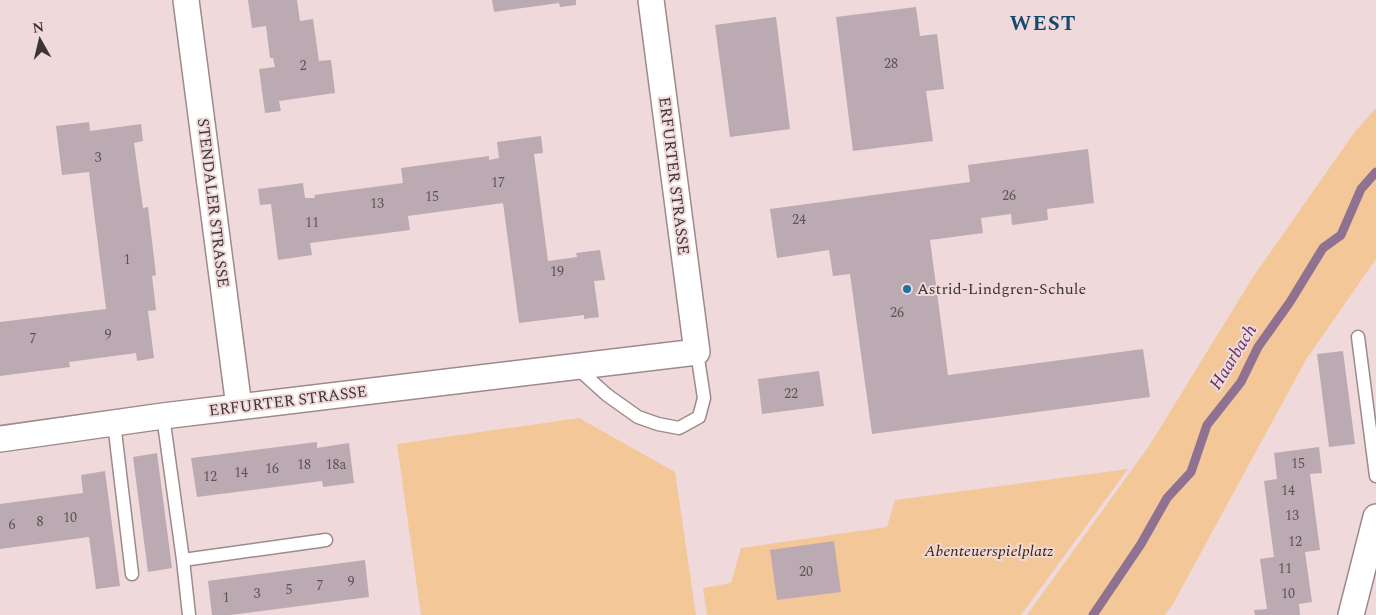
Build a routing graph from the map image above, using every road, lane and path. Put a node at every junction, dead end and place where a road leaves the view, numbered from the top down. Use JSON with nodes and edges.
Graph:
{"nodes":[{"id":1,"x":186,"y":0,"type":"edge"},
{"id":2,"x":651,"y":0,"type":"edge"},
{"id":3,"x":1358,"y":337,"type":"dead end"},
{"id":4,"x":697,"y":352,"type":"junction"},
{"id":5,"x":576,"y":367,"type":"junction"},
{"id":6,"x":239,"y":407,"type":"junction"},
{"id":7,"x":163,"y":416,"type":"junction"},
{"id":8,"x":114,"y":422,"type":"junction"},
{"id":9,"x":0,"y":438,"type":"edge"},
{"id":10,"x":1376,"y":476,"type":"edge"},
{"id":11,"x":1376,"y":517,"type":"edge"},
{"id":12,"x":326,"y":540,"type":"dead end"},
{"id":13,"x":183,"y":560,"type":"junction"},
{"id":14,"x":132,"y":574,"type":"dead end"},
{"id":15,"x":189,"y":615,"type":"edge"},
{"id":16,"x":1351,"y":615,"type":"edge"}],
"edges":[{"from":1,"to":6,"type":"street","name":"STENDALER STRASSE"},
{"from":2,"to":4,"type":"street","name":"ERFURTER STRASSE"},
{"from":3,"to":10,"type":"lane"},
{"from":4,"to":5,"type":"street","name":"ERFURTER STRASSE"},
{"from":4,"to":5,"type":"lane","name":"ERFURTER STRASSE"},
{"from":5,"to":6,"type":"street","name":"ERFURTER STRASSE"},
{"from":6,"to":7,"type":"street","name":"ERFURTER STRASSE"},
{"from":7,"to":8,"type":"street","name":"ERFURTER STRASSE"},
{"from":7,"to":13,"type":"lane"},
{"from":8,"to":9,"type":"street","name":"ERFURTER STRASSE"},
{"from":8,"to":14,"type":"lane"},
{"from":11,"to":16,"type":"street"},
{"from":12,"to":13,"type":"lane"},
{"from":13,"to":15,"type":"lane"}]}
